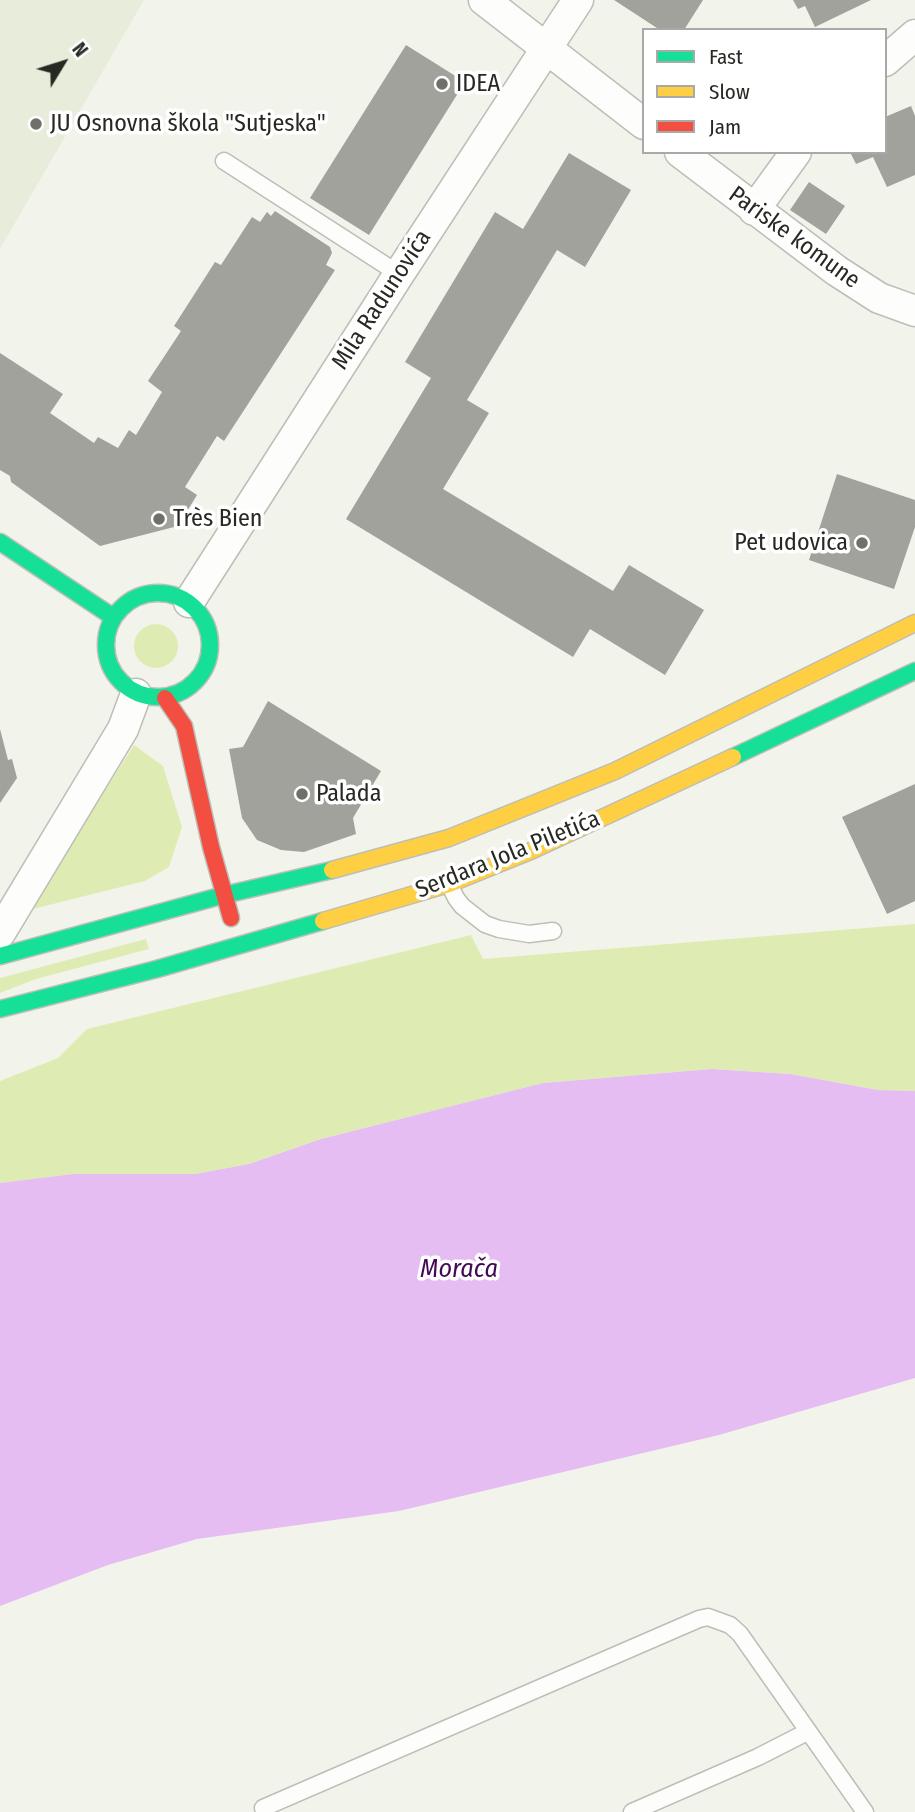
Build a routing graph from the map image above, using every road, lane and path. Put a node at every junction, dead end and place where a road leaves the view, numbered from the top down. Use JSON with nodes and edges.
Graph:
{"nodes":[{"id":1,"x":484,"y":0,"type":"edge"},
{"id":2,"x":578,"y":0,"type":"edge"},
{"id":3,"x":546,"y":47,"type":"junction"},
{"id":4,"x":642,"y":122,"type":"edge"},
{"id":5,"x":683,"y":154,"type":"edge"},
{"id":6,"x":795,"y":154,"type":"edge"},
{"id":7,"x":224,"y":162,"type":"dead end"},
{"id":8,"x":754,"y":210,"type":"junction"},
{"id":9,"x":399,"y":274,"type":"junction"},
{"id":10,"x":915,"y":311,"type":"edge"},
{"id":11,"x":0,"y":542,"type":"edge"},
{"id":12,"x":189,"y":602,"type":"junction"},
{"id":13,"x":113,"y":617,"type":"junction"},
{"id":14,"x":915,"y":623,"type":"edge"},
{"id":15,"x":915,"y":671,"type":"edge"},
{"id":16,"x":151,"y":696,"type":"junction"},
{"id":17,"x":449,"y":884,"type":"junction"},
{"id":18,"x":224,"y":895,"type":"junction"},
{"id":19,"x":553,"y":931,"type":"dead end"},
{"id":20,"x":0,"y":933,"type":"edge"},
{"id":21,"x":240,"y":943,"type":"junction"},
{"id":22,"x":0,"y":956,"type":"edge"},
{"id":23,"x":0,"y":1009,"type":"edge"},
{"id":24,"x":807,"y":1732,"type":"junction"},
{"id":25,"x":263,"y":1808,"type":"dead end"},
{"id":26,"x":632,"y":1812,"type":"edge"},
{"id":27,"x":865,"y":1812,"type":"edge"}],
"edges":[{"from":1,"to":3,"type":"street"},
{"from":2,"to":3,"type":"street","name":"Mila Radunovića"},
{"from":3,"to":4,"type":"street"},
{"from":3,"to":9,"type":"street","name":"Mila Radunovića"},
{"from":5,"to":8,"type":"street","name":"Pariske komune"},
{"from":6,"to":8,"type":"street"},
{"from":7,"to":9,"type":"lane"},
{"from":8,"to":10,"type":"street","name":"Pariske komune"},
{"from":9,"to":12,"type":"street","name":"Mila Radunovića"},
{"from":11,"to":13,"type":"main road"},
{"from":12,"to":13,"type":"main road"},
{"from":12,"to":16,"type":"main road"},
{"from":13,"to":16,"type":"main road"},
{"from":14,"to":18,"type":"main road","name":"Serdara Jola Piletića"},
{"from":15,"to":17,"type":"main road","name":"Serdara Jola Piletića"},
{"from":16,"to":18,"type":"main road"},
{"from":16,"to":20,"type":"street"},
{"from":17,"to":19,"type":"lane"},
{"from":17,"to":21,"type":"main road","name":"Serdara Jola Piletića"},
{"from":18,"to":21,"type":"main road"},
{"from":18,"to":22,"type":"main road","name":"Serdara Jola Piletića"},
{"from":21,"to":23,"type":"main road","name":"Serdara Jola Piletića"},
{"from":24,"to":25,"type":"lane"},
{"from":24,"to":26,"type":"lane"},
{"from":24,"to":27,"type":"lane"}]}
